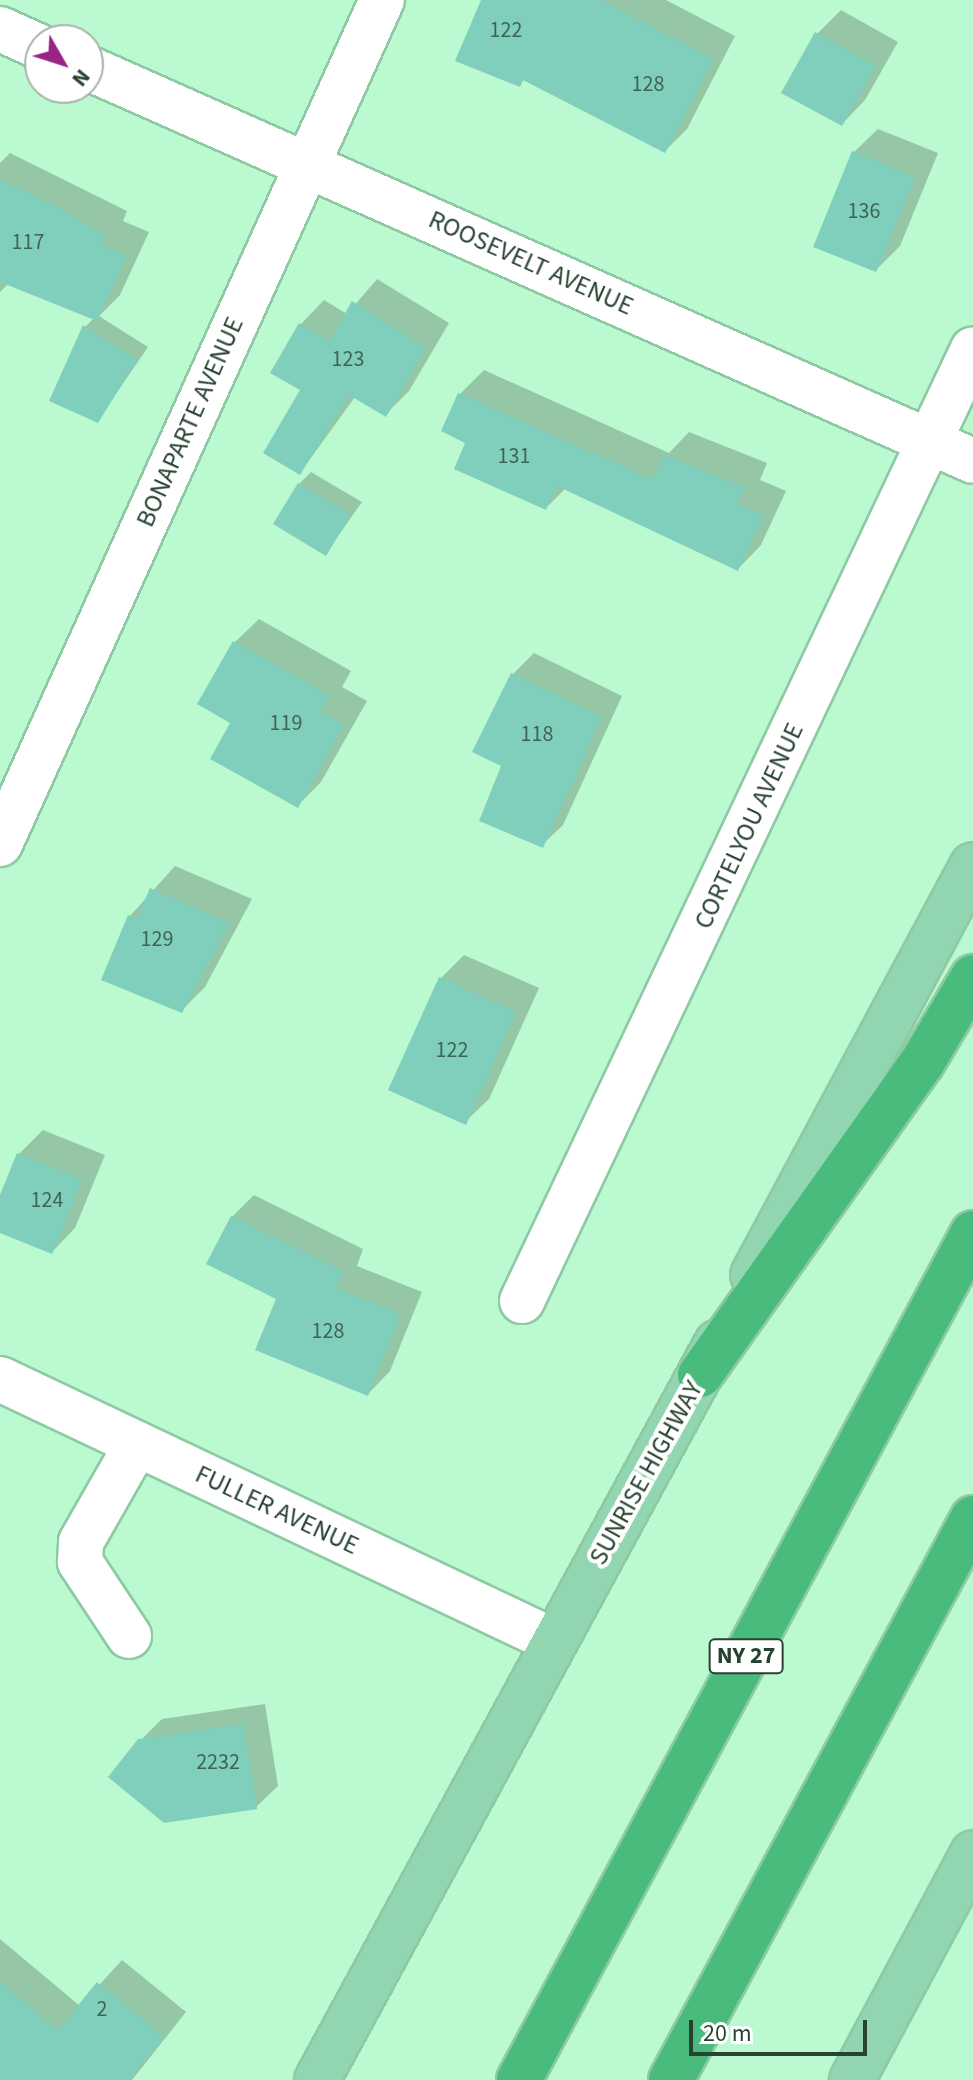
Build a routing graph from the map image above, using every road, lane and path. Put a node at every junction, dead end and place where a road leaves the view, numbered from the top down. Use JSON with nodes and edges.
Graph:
{"nodes":[{"id":1,"x":382,"y":0,"type":"edge"},
{"id":2,"x":0,"y":29,"type":"edge"},
{"id":3,"x":24,"y":40,"type":"edge"},
{"id":4,"x":104,"y":75,"type":"edge"},
{"id":5,"x":307,"y":164,"type":"junction"},
{"id":6,"x":973,"y":349,"type":"edge"},
{"id":7,"x":933,"y":440,"type":"junction"},
{"id":8,"x":973,"y":461,"type":"edge"},
{"id":9,"x":0,"y":844,"type":"edge"},
{"id":10,"x":973,"y":865,"type":"edge"},
{"id":11,"x":973,"y":977,"type":"edge"},
{"id":12,"x":973,"y":1233,"type":"edge"},
{"id":13,"x":522,"y":1301,"type":"dead end"},
{"id":14,"x":700,"y":1375,"type":"junction"},
{"id":15,"x":0,"y":1379,"type":"edge"},
{"id":16,"x":137,"y":1444,"type":"junction"},
{"id":17,"x":973,"y":1518,"type":"edge"},
{"id":18,"x":129,"y":1636,"type":"dead end"},
{"id":19,"x":554,"y":1641,"type":"junction"},
{"id":20,"x":973,"y":1853,"type":"edge"},
{"id":21,"x":317,"y":2080,"type":"edge"},
{"id":22,"x":519,"y":2080,"type":"edge"},
{"id":23,"x":671,"y":2080,"type":"edge"},
{"id":24,"x":852,"y":2080,"type":"edge"}],
"edges":[{"from":1,"to":5,"type":"street","name":"BONAPARTE AVENUE"},
{"from":2,"to":3,"type":"street"},
{"from":4,"to":5,"type":"street","name":"ROOSEVELT AVENUE"},
{"from":5,"to":7,"type":"street","name":"ROOSEVELT AVENUE"},
{"from":5,"to":9,"type":"street","name":"BONAPARTE AVENUE"},
{"from":6,"to":7,"type":"street","name":"CORTELYOU AVENUE"},
{"from":7,"to":8,"type":"street","name":"ROOSEVELT AVENUE"},
{"from":7,"to":13,"type":"street","name":"CORTELYOU AVENUE"},
{"from":10,"to":14,"type":"main road","name":"SUNRISE HIGHWAY"},
{"from":11,"to":14,"type":"highway"},
{"from":12,"to":22,"type":"highway","number":"NY 27"},
{"from":14,"to":19,"type":"main road","name":"SUNRISE HIGHWAY"},
{"from":15,"to":16,"type":"street","name":"FULLER AVENUE"},
{"from":16,"to":18,"type":"street"},
{"from":16,"to":19,"type":"street","name":"FULLER AVENUE"},
{"from":17,"to":23,"type":"highway"},
{"from":19,"to":21,"type":"main road","name":"SUNRISE HIGHWAY"},
{"from":20,"to":24,"type":"main road"}]}
